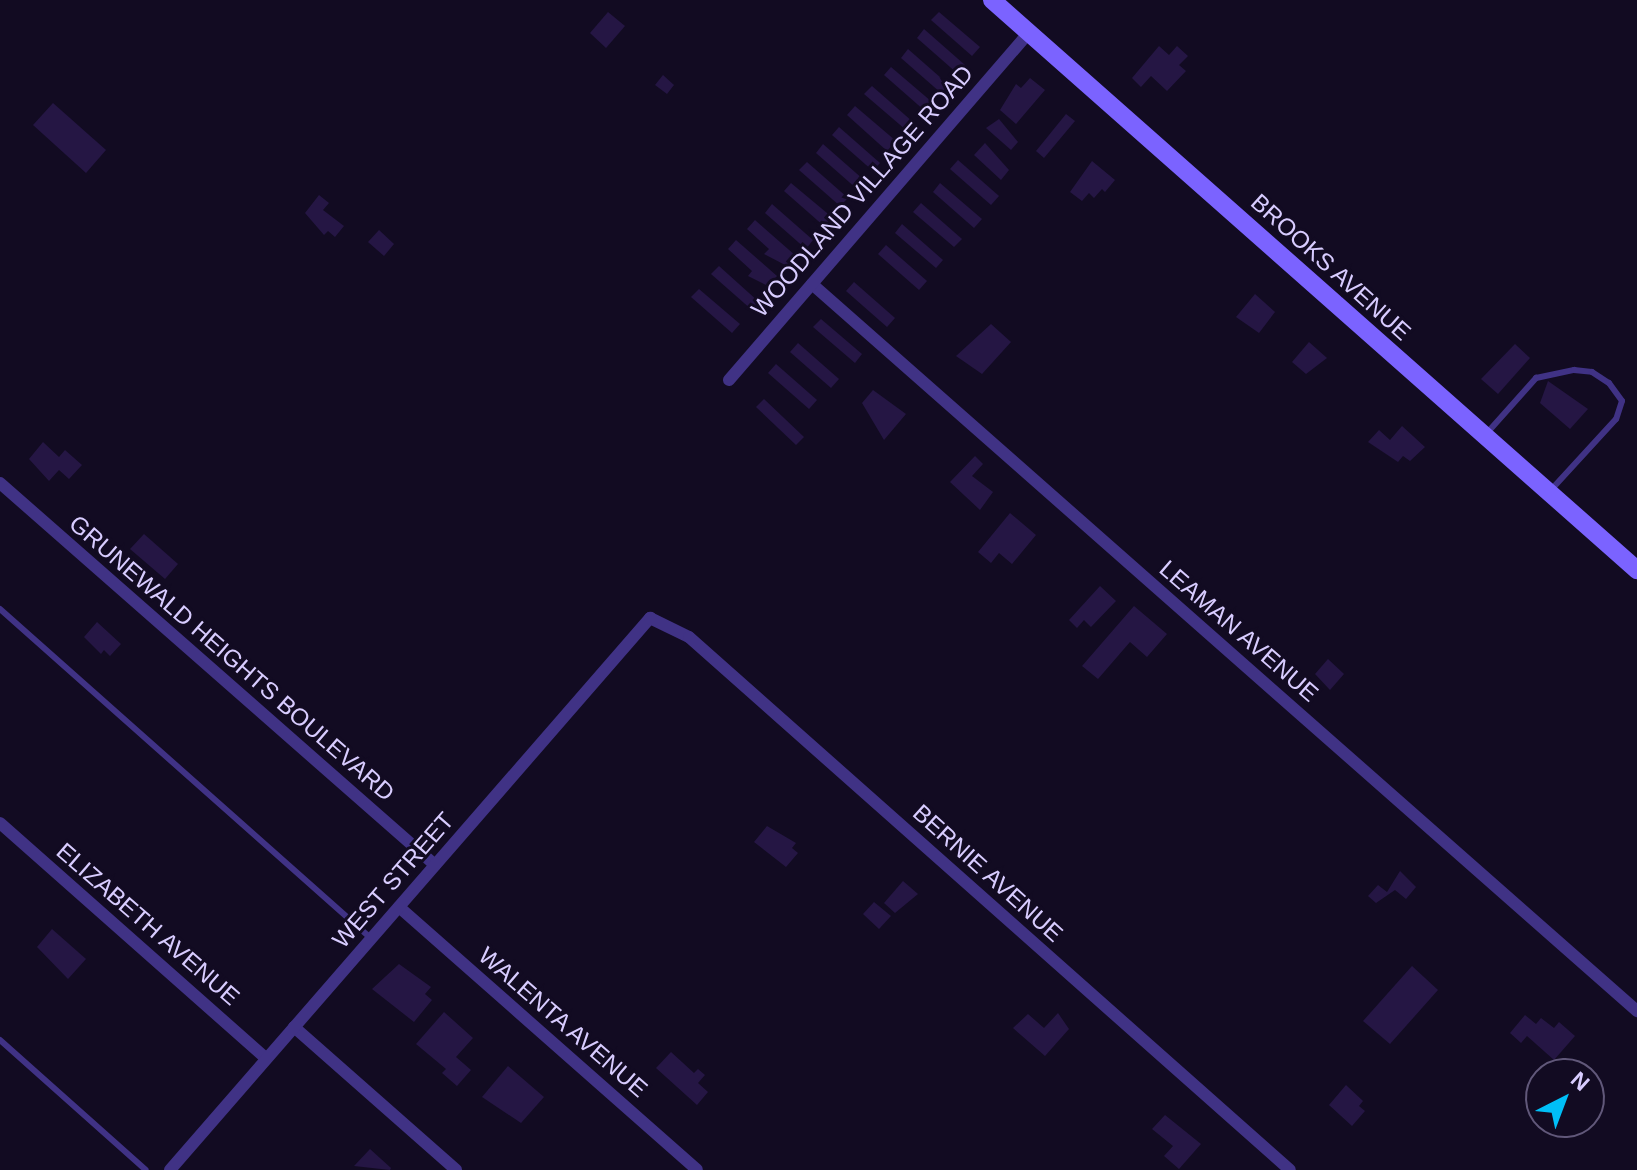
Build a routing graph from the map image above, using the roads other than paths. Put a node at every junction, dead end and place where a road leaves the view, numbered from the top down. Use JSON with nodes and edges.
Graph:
{"nodes":[{"id":1,"x":992,"y":0,"type":"edge"},
{"id":2,"x":1029,"y":32,"type":"junction"},
{"id":3,"x":812,"y":284,"type":"junction"},
{"id":4,"x":729,"y":380,"type":"dead end"},
{"id":5,"x":1485,"y":435,"type":"junction"},
{"id":6,"x":0,"y":483,"type":"edge"},
{"id":7,"x":1549,"y":492,"type":"junction"},
{"id":8,"x":1637,"y":570,"type":"edge"},
{"id":9,"x":0,"y":609,"type":"edge"},
{"id":10,"x":650,"y":618,"type":"joint"},
{"id":11,"x":0,"y":823,"type":"edge"},
{"id":12,"x":435,"y":865,"type":"junction"},
{"id":13,"x":399,"y":907,"type":"junction"},
{"id":14,"x":371,"y":938,"type":"junction"},
{"id":15,"x":1637,"y":1011,"type":"edge"},
{"id":16,"x":294,"y":1027,"type":"junction"},
{"id":17,"x":0,"y":1040,"type":"edge"},
{"id":18,"x":266,"y":1058,"type":"junction"},
{"id":19,"x":146,"y":1170,"type":"edge"},
{"id":20,"x":170,"y":1170,"type":"edge"},
{"id":21,"x":456,"y":1170,"type":"edge"},
{"id":22,"x":697,"y":1170,"type":"edge"},
{"id":23,"x":1290,"y":1170,"type":"edge"}],
"edges":[{"from":1,"to":2,"type":"street","name":"BROOKS AVENUE"},
{"from":2,"to":3,"type":"street","name":"WOODLAND VILLAGE ROAD"},
{"from":2,"to":5,"type":"street","name":"BROOKS AVENUE"},
{"from":3,"to":4,"type":"street","name":"WOODLAND VILLAGE ROAD"},
{"from":3,"to":15,"type":"street","name":"LEAMAN AVENUE"},
{"from":5,"to":7,"type":"street","name":"BROOKS AVENUE"},
{"from":5,"to":7,"type":"lane"},
{"from":6,"to":12,"type":"street","name":"GRUNEWALD HEIGHTS BOULEVARD"},
{"from":7,"to":8,"type":"street","name":"BROOKS AVENUE"},
{"from":9,"to":14,"type":"lane"},
{"from":10,"to":12,"type":"street","name":"WEST STREET"},
{"from":10,"to":23,"type":"street","name":"BERNIE AVENUE"},
{"from":11,"to":18,"type":"street","name":"ELIZABETH AVENUE"},
{"from":12,"to":13,"type":"street","name":"WEST STREET"},
{"from":13,"to":14,"type":"street","name":"WEST STREET"},
{"from":13,"to":22,"type":"street","name":"WALENTA AVENUE"},
{"from":14,"to":16,"type":"street","name":"WEST STREET"},
{"from":16,"to":18,"type":"street","name":"WEST STREET"},
{"from":16,"to":21,"type":"street"},
{"from":17,"to":19,"type":"lane"},
{"from":18,"to":20,"type":"street","name":"WEST STREET"}]}
